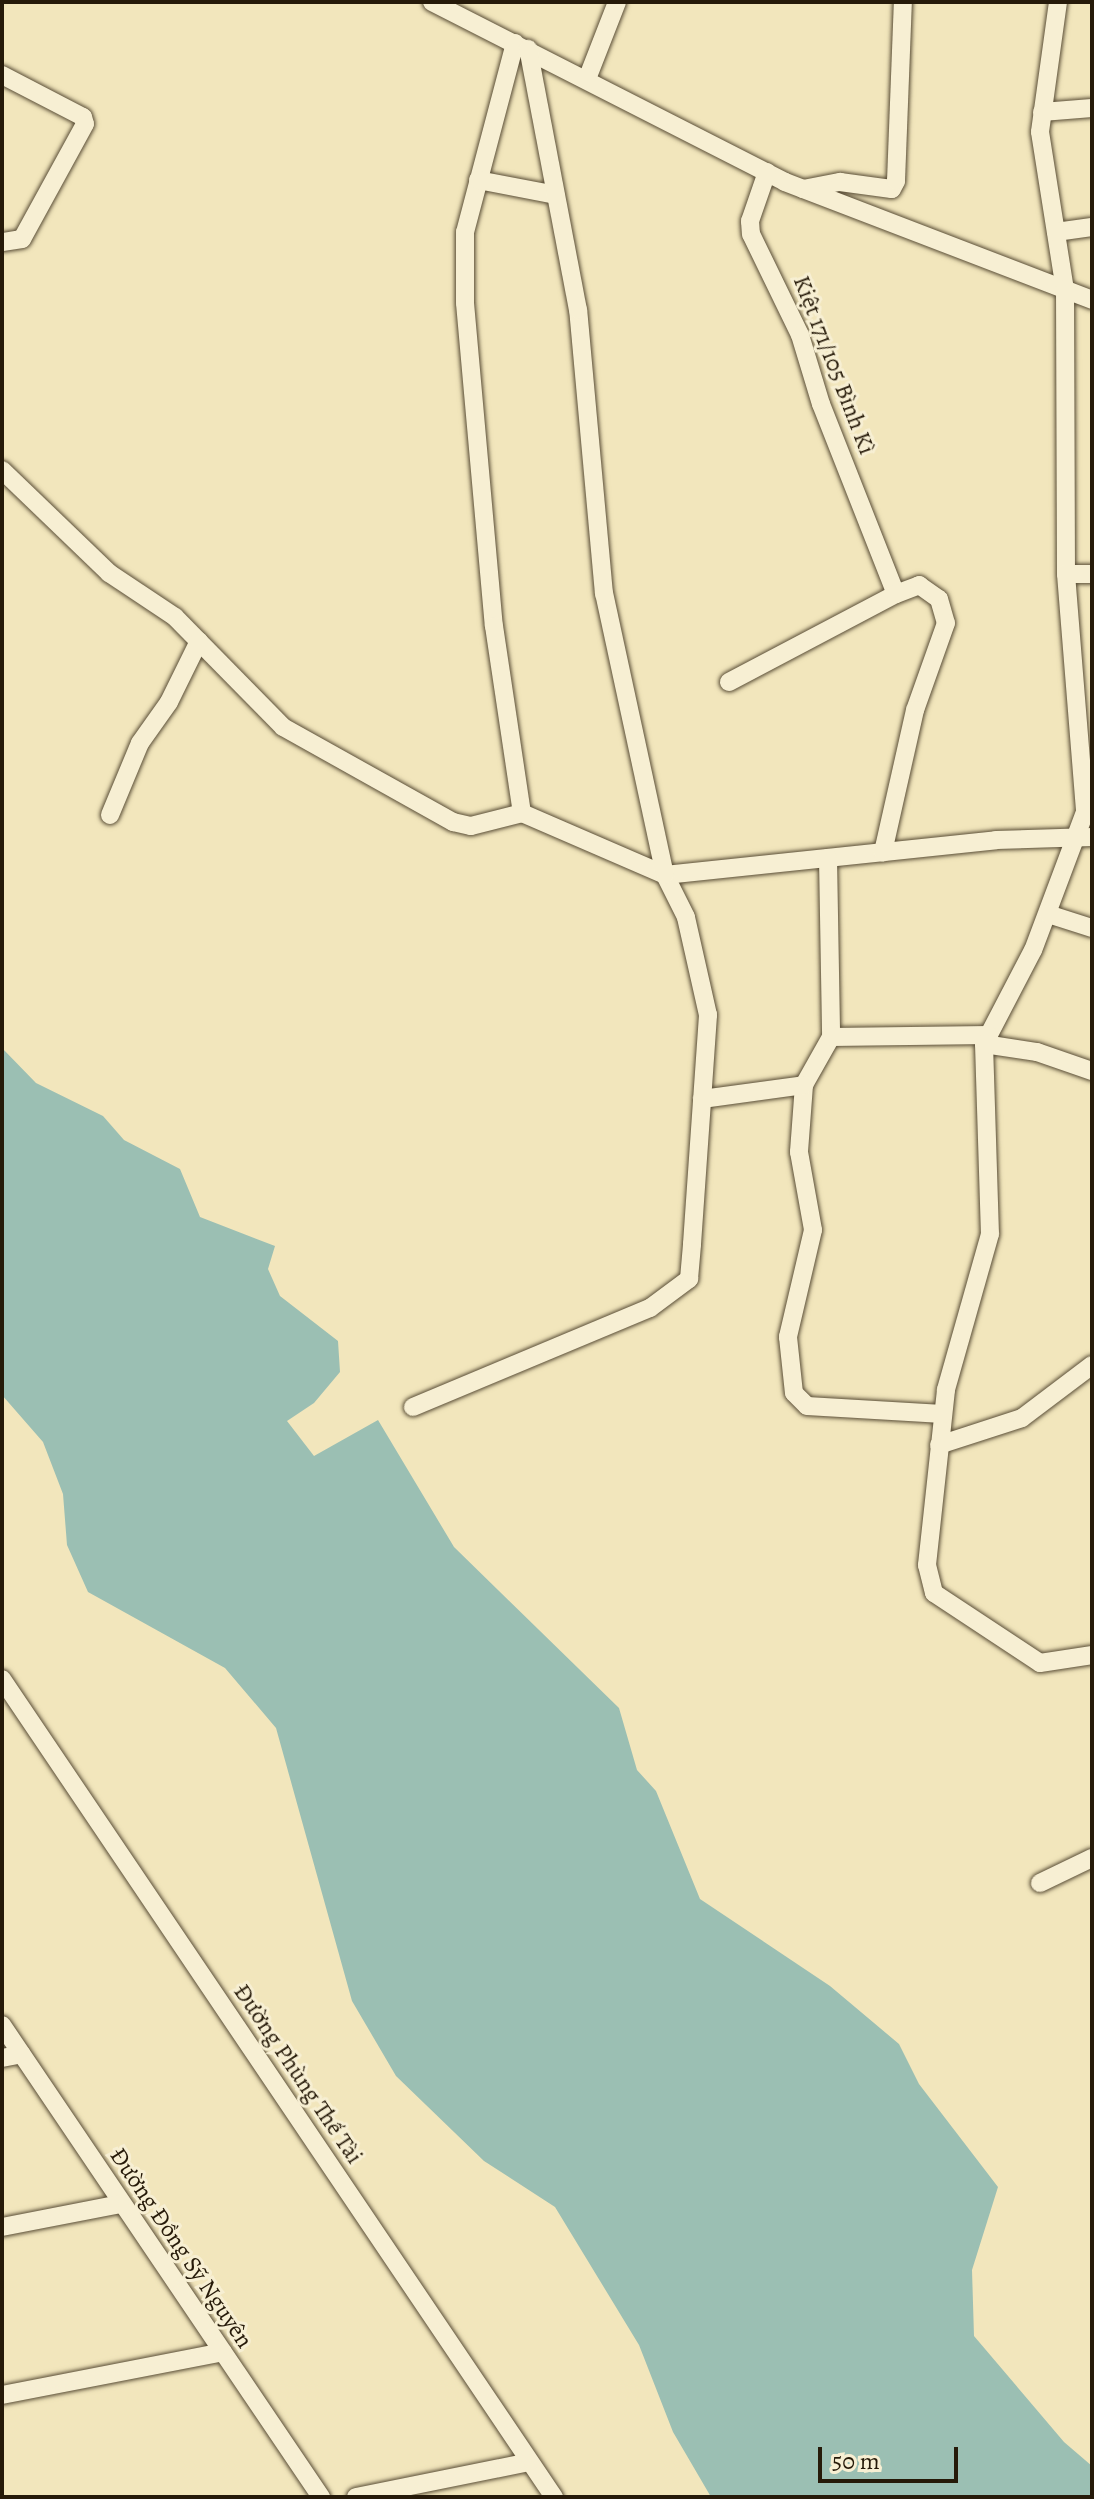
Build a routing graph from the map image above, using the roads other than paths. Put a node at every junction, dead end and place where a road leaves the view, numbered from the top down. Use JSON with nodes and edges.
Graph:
{"nodes":[{"id":1,"x":432,"y":2,"type":"edge"},
{"id":2,"x":617,"y":2,"type":"edge"},
{"id":3,"x":903,"y":2,"type":"edge"},
{"id":4,"x":1058,"y":2,"type":"edge"},
{"id":5,"x":522,"y":46,"type":"junction"},
{"id":6,"x":2,"y":75,"type":"edge"},
{"id":7,"x":587,"y":79,"type":"junction"},
{"id":8,"x":1092,"y":108,"type":"edge"},
{"id":9,"x":1042,"y":112,"type":"junction"},
{"id":10,"x":767,"y":172,"type":"junction"},
{"id":11,"x":478,"y":180,"type":"junction"},
{"id":12,"x":803,"y":189,"type":"junction"},
{"id":13,"x":556,"y":195,"type":"junction"},
{"id":14,"x":1092,"y":227,"type":"edge"},
{"id":15,"x":1056,"y":232,"type":"junction"},
{"id":16,"x":2,"y":242,"type":"edge"},
{"id":17,"x":1065,"y":289,"type":"junction"},
{"id":18,"x":1092,"y":300,"type":"edge"},
{"id":19,"x":2,"y":470,"type":"edge"},
{"id":20,"x":1066,"y":574,"type":"junction"},
{"id":21,"x":1092,"y":574,"type":"edge"},
{"id":22,"x":896,"y":594,"type":"junction"},
{"id":23,"x":199,"y":641,"type":"junction"},
{"id":24,"x":729,"y":682,"type":"dead end"},
{"id":25,"x":522,"y":813,"type":"junction"},
{"id":26,"x":110,"y":815,"type":"dead end"},
{"id":27,"x":1084,"y":838,"type":"edge"},
{"id":28,"x":883,"y":852,"type":"junction"},
{"id":29,"x":828,"y":858,"type":"junction"},
{"id":30,"x":665,"y":875,"type":"junction"},
{"id":31,"x":1048,"y":914,"type":"junction"},
{"id":32,"x":1092,"y":928,"type":"edge"},
{"id":33,"x":831,"y":1037,"type":"junction"},
{"id":34,"x":986,"y":1039,"type":"junction"},
{"id":35,"x":1092,"y":1071,"type":"edge"},
{"id":36,"x":804,"y":1085,"type":"junction"},
{"id":37,"x":702,"y":1099,"type":"junction"},
{"id":38,"x":1092,"y":1365,"type":"edge"},
{"id":39,"x":413,"y":1407,"type":"dead end"},
{"id":40,"x":943,"y":1414,"type":"junction"},
{"id":41,"x":939,"y":1445,"type":"junction"},
{"id":42,"x":1092,"y":1655,"type":"edge"},
{"id":43,"x":2,"y":1679,"type":"edge"},
{"id":44,"x":1092,"y":1858,"type":"edge"},
{"id":45,"x":1040,"y":1883,"type":"dead end"},
{"id":46,"x":2,"y":2025,"type":"edge"},
{"id":47,"x":22,"y":2054,"type":"junction"},
{"id":48,"x":2,"y":2058,"type":"edge"},
{"id":49,"x":120,"y":2204,"type":"junction"},
{"id":50,"x":2,"y":2227,"type":"edge"},
{"id":51,"x":223,"y":2352,"type":"junction"},
{"id":52,"x":2,"y":2395,"type":"edge"},
{"id":53,"x":530,"y":2462,"type":"junction"},
{"id":54,"x":321,"y":2497,"type":"edge"},
{"id":55,"x":356,"y":2497,"type":"edge"},
{"id":56,"x":554,"y":2497,"type":"edge"}],
"edges":[{"from":1,"to":5,"type":"street"},
{"from":2,"to":7,"type":"street"},
{"from":3,"to":12,"type":"street"},
{"from":4,"to":9,"type":"street"},
{"from":5,"to":7,"type":"street"},
{"from":5,"to":11,"type":"street"},
{"from":5,"to":13,"type":"street"},
{"from":6,"to":16,"type":"street"},
{"from":7,"to":10,"type":"street"},
{"from":8,"to":9,"type":"street"},
{"from":9,"to":15,"type":"street"},
{"from":10,"to":12,"type":"street"},
{"from":10,"to":22,"type":"street","name":"Kiệt 171/105 Bình Kì"},
{"from":11,"to":13,"type":"street"},
{"from":11,"to":25,"type":"street"},
{"from":12,"to":17,"type":"street"},
{"from":13,"to":30,"type":"street"},
{"from":14,"to":15,"type":"street"},
{"from":15,"to":17,"type":"street"},
{"from":17,"to":18,"type":"street"},
{"from":17,"to":20,"type":"street"},
{"from":19,"to":23,"type":"street"},
{"from":20,"to":21,"type":"street"},
{"from":20,"to":27,"type":"street"},
{"from":22,"to":24,"type":"street"},
{"from":22,"to":28,"type":"street"},
{"from":23,"to":25,"type":"street"},
{"from":23,"to":26,"type":"street"},
{"from":25,"to":30,"type":"street"},
{"from":27,"to":28,"type":"street"},
{"from":27,"to":31,"type":"street"},
{"from":28,"to":29,"type":"street"},
{"from":29,"to":30,"type":"street"},
{"from":29,"to":33,"type":"street"},
{"from":30,"to":37,"type":"street"},
{"from":31,"to":32,"type":"street"},
{"from":31,"to":34,"type":"street"},
{"from":33,"to":34,"type":"street"},
{"from":33,"to":36,"type":"street"},
{"from":34,"to":35,"type":"street"},
{"from":34,"to":40,"type":"street"},
{"from":36,"to":37,"type":"street"},
{"from":36,"to":40,"type":"street"},
{"from":37,"to":39,"type":"street"},
{"from":38,"to":41,"type":"street"},
{"from":40,"to":41,"type":"street"},
{"from":41,"to":42,"type":"street"},
{"from":43,"to":53,"type":"street","name":"Đường Phùng Thế Tài"},
{"from":44,"to":45,"type":"street"},
{"from":46,"to":47,"type":"street","name":"Đường Đồng Sỹ Nguyên"},
{"from":47,"to":48,"type":"street"},
{"from":47,"to":49,"type":"street","name":"Đường Đồng Sỹ Nguyên"},
{"from":49,"to":50,"type":"street"},
{"from":49,"to":51,"type":"street","name":"Đường Đồng Sỹ Nguyên"},
{"from":51,"to":52,"type":"street"},
{"from":51,"to":54,"type":"street","name":"Đường Đồng Sỹ Nguyên"},
{"from":53,"to":55,"type":"street"},
{"from":53,"to":56,"type":"street","name":"Đường Phùng Thế Tài"}]}
